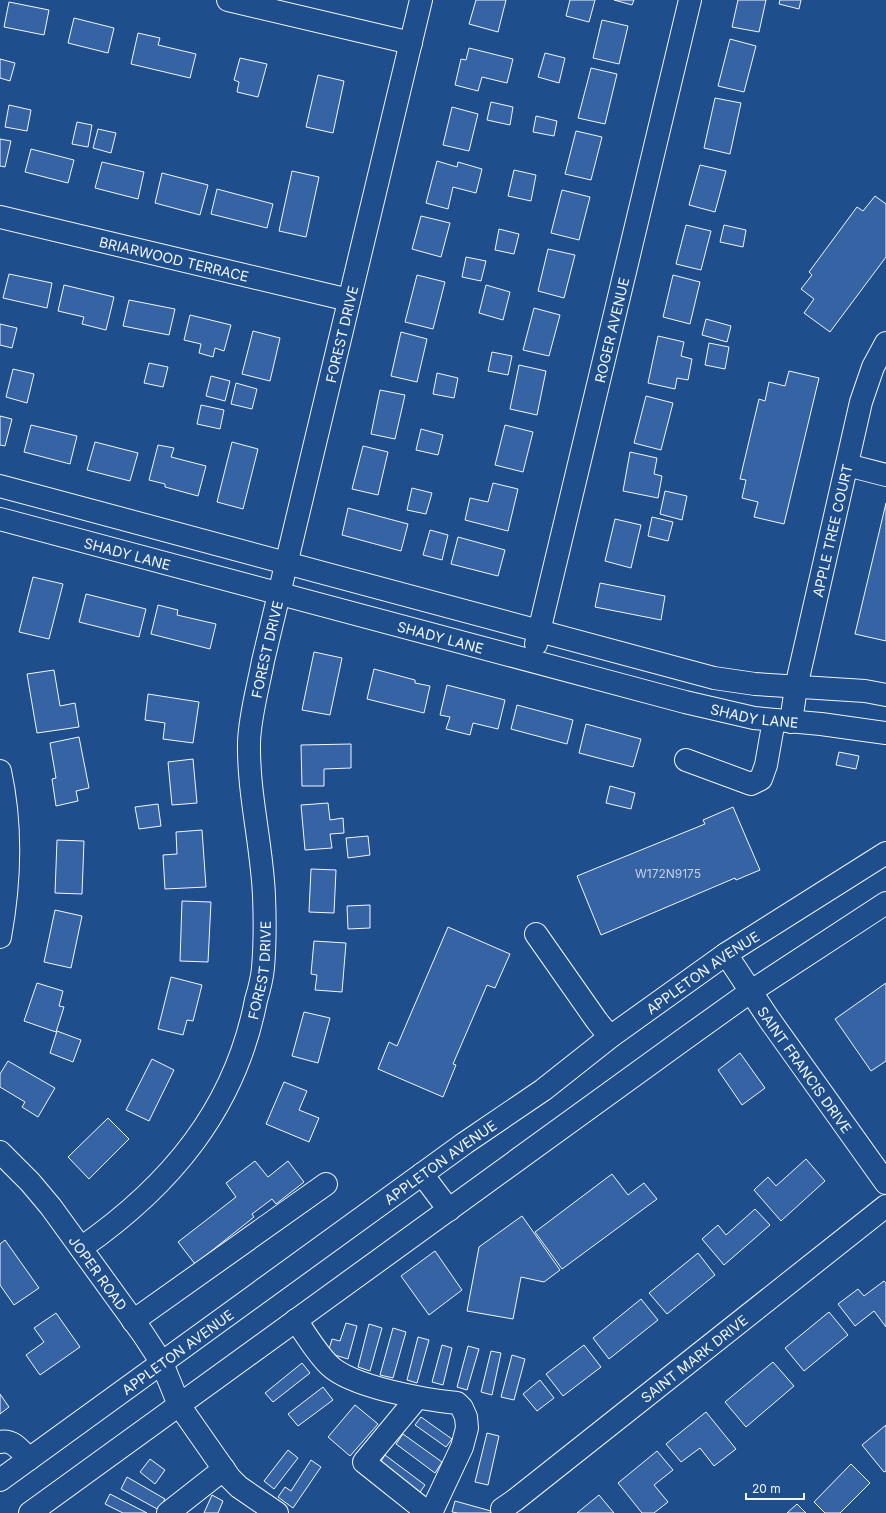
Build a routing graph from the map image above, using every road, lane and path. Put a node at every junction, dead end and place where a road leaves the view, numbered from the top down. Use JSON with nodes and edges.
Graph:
{"nodes":[{"id":1,"x":228,"y":0,"type":"edge"},
{"id":2,"x":422,"y":0,"type":"edge"},
{"id":3,"x":690,"y":0,"type":"edge"},
{"id":4,"x":410,"y":43,"type":"junction"},
{"id":5,"x":0,"y":217,"type":"edge"},
{"id":6,"x":349,"y":300,"type":"junction"},
{"id":7,"x":886,"y":342,"type":"edge"},
{"id":8,"x":847,"y":465,"type":"junction"},
{"id":9,"x":886,"y":475,"type":"edge"},
{"id":10,"x":0,"y":486,"type":"edge"},
{"id":11,"x":0,"y":520,"type":"edge"},
{"id":12,"x":287,"y":563,"type":"junction"},
{"id":13,"x":280,"y":593,"type":"junction"},
{"id":14,"x":540,"y":630,"type":"junction"},
{"id":15,"x":532,"y":660,"type":"junction"},
{"id":16,"x":796,"y":686,"type":"junction"},
{"id":17,"x":886,"y":695,"type":"edge"},
{"id":18,"x":782,"y":721,"type":"junction"},
{"id":19,"x":886,"y":733,"type":"edge"},
{"id":20,"x":686,"y":760,"type":"dead end"},
{"id":21,"x":0,"y":771,"type":"edge"},
{"id":22,"x":886,"y":853,"type":"edge"},
{"id":23,"x":886,"y":903,"type":"edge"},
{"id":24,"x":536,"y":934,"type":"dead end"},
{"id":25,"x":0,"y":937,"type":"edge"},
{"id":26,"x":726,"y":954,"type":"junction"},
{"id":27,"x":750,"y":992,"type":"junction"},
{"id":28,"x":610,"y":1037,"type":"junction"},
{"id":29,"x":0,"y":1152,"type":"edge"},
{"id":30,"x":422,"y":1174,"type":"junction"},
{"id":31,"x":886,"y":1183,"type":"edge"},
{"id":32,"x":326,"y":1184,"type":"dead end"},
{"id":33,"x":886,"y":1206,"type":"edge"},
{"id":34,"x":448,"y":1210,"type":"junction"},
{"id":35,"x":81,"y":1248,"type":"junction"},
{"id":36,"x":296,"y":1320,"type":"junction"},
{"id":37,"x":133,"y":1321,"type":"junction"},
{"id":38,"x":162,"y":1363,"type":"junction"},
{"id":39,"x":417,"y":1398,"type":"junction"},
{"id":40,"x":179,"y":1405,"type":"junction"},
{"id":41,"x":0,"y":1442,"type":"edge"},
{"id":42,"x":29,"y":1459,"type":"junction"},
{"id":43,"x":224,"y":1469,"type":"junction"},
{"id":44,"x":0,"y":1480,"type":"edge"},
{"id":45,"x":502,"y":1509,"type":"dead end"},
{"id":46,"x":30,"y":1513,"type":"edge"},
{"id":47,"x":168,"y":1513,"type":"edge"},
{"id":48,"x":277,"y":1513,"type":"edge"},
{"id":49,"x":430,"y":1513,"type":"edge"}],
"edges":[{"from":1,"to":4,"type":"street"},
{"from":2,"to":4,"type":"street","name":"FOREST DRIVE"},
{"from":3,"to":14,"type":"street","name":"ROGER AVENUE"},
{"from":4,"to":6,"type":"street","name":"FOREST DRIVE"},
{"from":5,"to":6,"type":"street","name":"BRIARWOOD TERRACE"},
{"from":6,"to":12,"type":"street","name":"FOREST DRIVE"},
{"from":7,"to":8,"type":"street","name":"APPLE TREE COURT"},
{"from":8,"to":9,"type":"street"},
{"from":8,"to":16,"type":"street","name":"APPLE TREE COURT"},
{"from":10,"to":12,"type":"street"},
{"from":11,"to":13,"type":"street","name":"SHADY LANE"},
{"from":12,"to":13,"type":"street","name":"FOREST DRIVE"},
{"from":12,"to":14,"type":"street"},
{"from":13,"to":15,"type":"street","name":"SHADY LANE"},
{"from":13,"to":35,"type":"street","name":"FOREST DRIVE"},
{"from":14,"to":15,"type":"street","name":"ROGER AVENUE"},
{"from":14,"to":16,"type":"street"},
{"from":15,"to":18,"type":"street","name":"SHADY LANE"},
{"from":16,"to":17,"type":"street"},
{"from":16,"to":18,"type":"street","name":"APPLE TREE COURT"},
{"from":18,"to":19,"type":"street","name":"SHADY LANE"},
{"from":18,"to":20,"type":"street","name":"APPLE TREE COURT"},
{"from":21,"to":25,"type":"street"},
{"from":22,"to":26,"type":"street","name":"APPLETON AVENUE"},
{"from":23,"to":27,"type":"street"},
{"from":24,"to":28,"type":"street"},
{"from":26,"to":27,"type":"street","name":"SAINT FRANCIS DRIVE"},
{"from":26,"to":28,"type":"street","name":"APPLETON AVENUE"},
{"from":27,"to":31,"type":"street","name":"SAINT FRANCIS DRIVE"},
{"from":27,"to":34,"type":"street"},
{"from":28,"to":30,"type":"street","name":"APPLETON AVENUE"},
{"from":29,"to":35,"type":"street","name":"JOPER ROAD"},
{"from":30,"to":34,"type":"street"},
{"from":30,"to":38,"type":"street","name":"APPLETON AVENUE"},
{"from":32,"to":37,"type":"street"},
{"from":33,"to":45,"type":"street","name":"SAINT MARK DRIVE"},
{"from":34,"to":36,"type":"street"},
{"from":35,"to":37,"type":"street","name":"JOPER ROAD"},
{"from":36,"to":39,"type":"street"},
{"from":36,"to":40,"type":"street"},
{"from":37,"to":38,"type":"street","name":"JOPER ROAD"},
{"from":38,"to":40,"type":"street","name":"JOPER ROAD"},
{"from":38,"to":42,"type":"street","name":"APPLETON AVENUE"},
{"from":39,"to":49,"type":"street"},
{"from":39,"to":49,"type":"street"},
{"from":40,"to":43,"type":"street","name":"JOPER ROAD"},
{"from":40,"to":46,"type":"street"},
{"from":41,"to":42,"type":"street"},
{"from":42,"to":44,"type":"street","name":"APPLETON AVENUE"},
{"from":43,"to":47,"type":"street"},
{"from":43,"to":48,"type":"street","name":"JOPER ROAD"}]}
